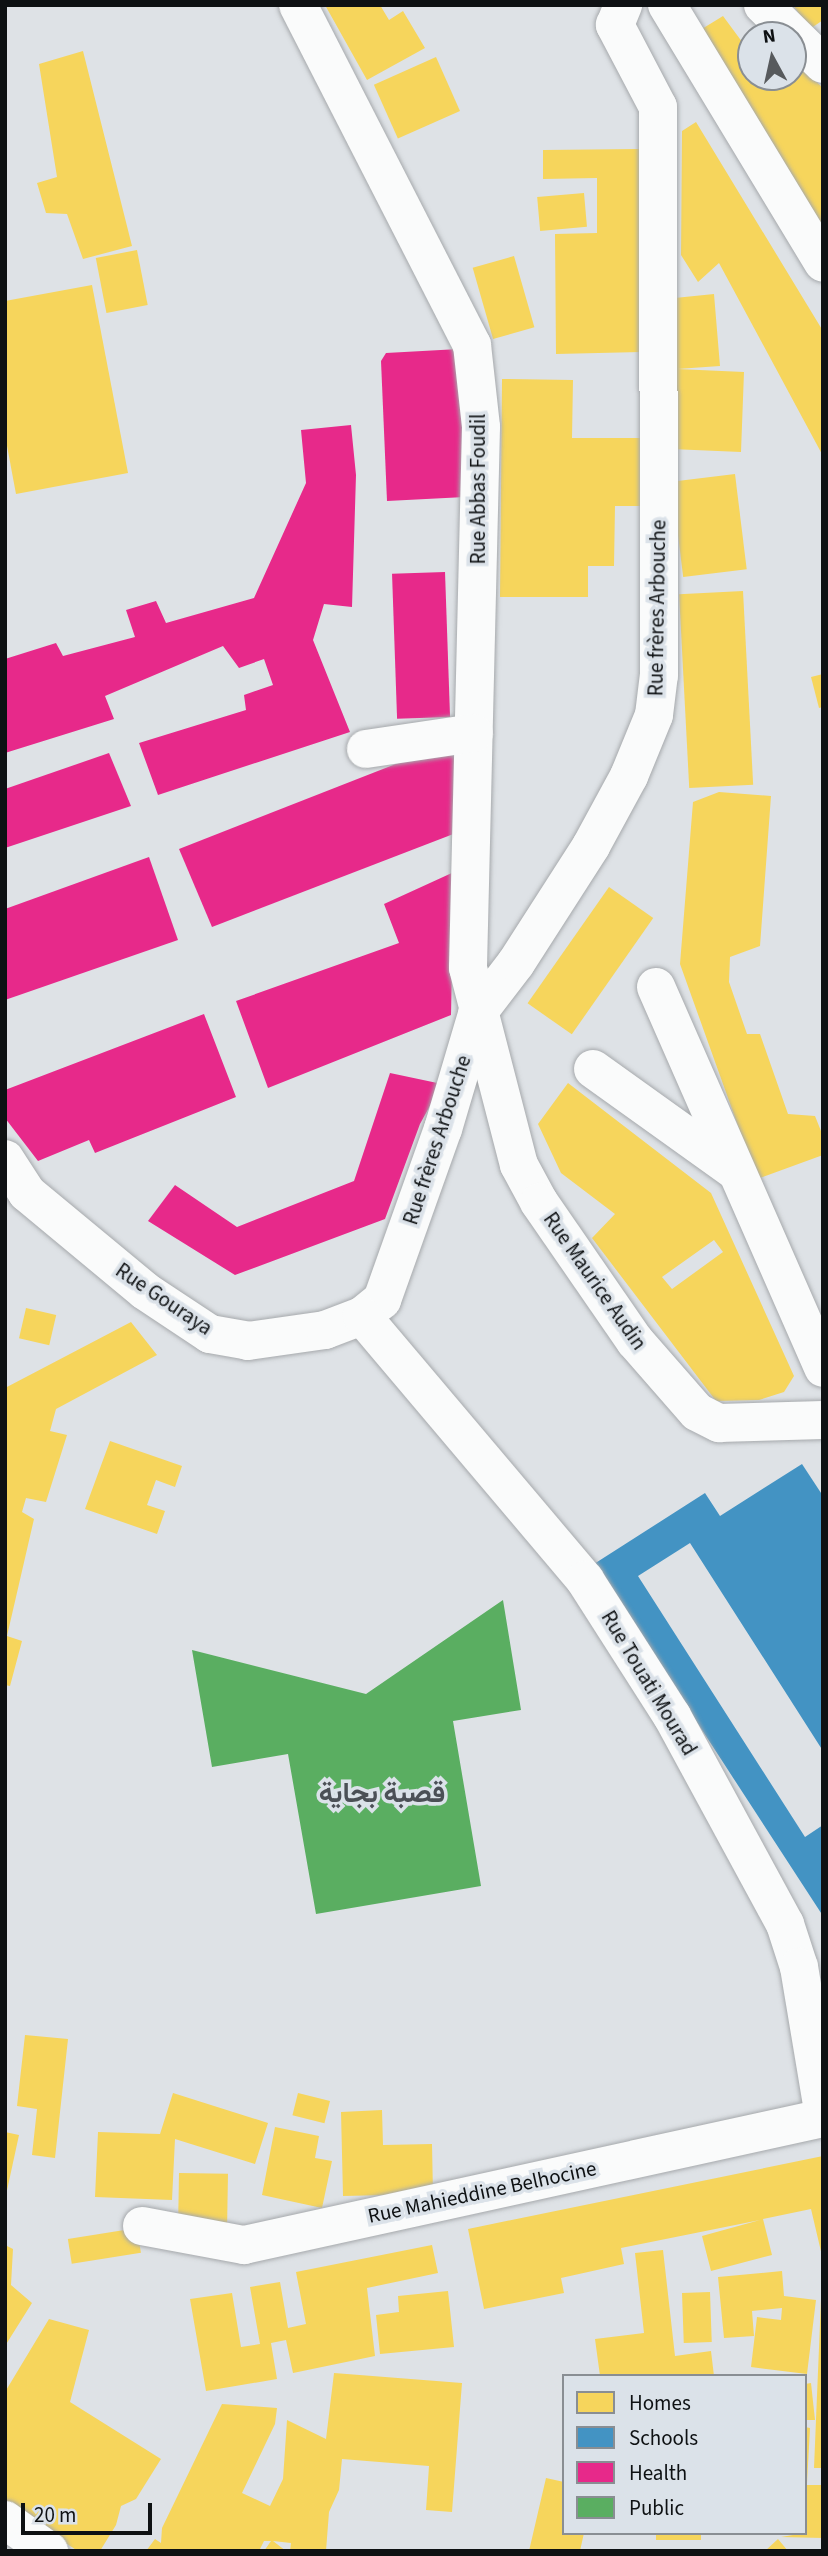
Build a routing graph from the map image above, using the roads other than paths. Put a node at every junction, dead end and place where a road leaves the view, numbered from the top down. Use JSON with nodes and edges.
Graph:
{"nodes":[{"id":1,"x":298,"y":5,"type":"edge"},
{"id":2,"x":623,"y":5,"type":"edge"},
{"id":3,"x":667,"y":5,"type":"edge"},
{"id":4,"x":763,"y":5,"type":"edge"},
{"id":5,"x":823,"y":64,"type":"edge"},
{"id":6,"x":823,"y":262,"type":"edge"},
{"id":7,"x":474,"y":733,"type":"junction"},
{"id":8,"x":366,"y":749,"type":"dead end"},
{"id":9,"x":656,"y":987,"type":"dead end"},
{"id":10,"x":477,"y":1014,"type":"junction"},
{"id":11,"x":593,"y":1069,"type":"dead end"},
{"id":12,"x":506,"y":1119,"type":"junction"},
{"id":13,"x":443,"y":1129,"type":"junction"},
{"id":14,"x":5,"y":1159,"type":"edge"},
{"id":15,"x":734,"y":1170,"type":"junction"},
{"id":16,"x":362,"y":1316,"type":"junction"},
{"id":17,"x":823,"y":1368,"type":"edge"},
{"id":18,"x":823,"y":1420,"type":"edge"},
{"id":19,"x":823,"y":2110,"type":"edge"},
{"id":20,"x":823,"y":2118,"type":"edge"},
{"id":21,"x":142,"y":2226,"type":"dead end"},
{"id":22,"x":5,"y":2520,"type":"edge"},
{"id":23,"x":49,"y":2551,"type":"edge"}],
"edges":[{"from":1,"to":7,"type":"street","name":"Rue Abbas Foudil"},
{"from":2,"to":10,"type":"street","name":"Rue frères Arbouche"},
{"from":3,"to":6,"type":"street"},
{"from":4,"to":5,"type":"street"},
{"from":7,"to":8,"type":"street"},
{"from":7,"to":10,"type":"street","name":"Rue Abbas Foudil"},
{"from":9,"to":15,"type":"street"},
{"from":10,"to":12,"type":"street","name":"Rue Maurice Audin"},
{"from":10,"to":13,"type":"street","name":"Rue frères Arbouche"},
{"from":11,"to":15,"type":"street"},
{"from":12,"to":13,"type":"street"},
{"from":12,"to":18,"type":"street","name":"Rue Maurice Audin"},
{"from":13,"to":16,"type":"street","name":"Rue frères Arbouche"},
{"from":14,"to":16,"type":"street","name":"Rue Gouraya"},
{"from":15,"to":17,"type":"street"},
{"from":16,"to":19,"type":"street","name":"Rue Touati Mourad"},
{"from":20,"to":21,"type":"street","name":"Rue Mahieddine Belhocine"},
{"from":22,"to":23,"type":"street"}]}
